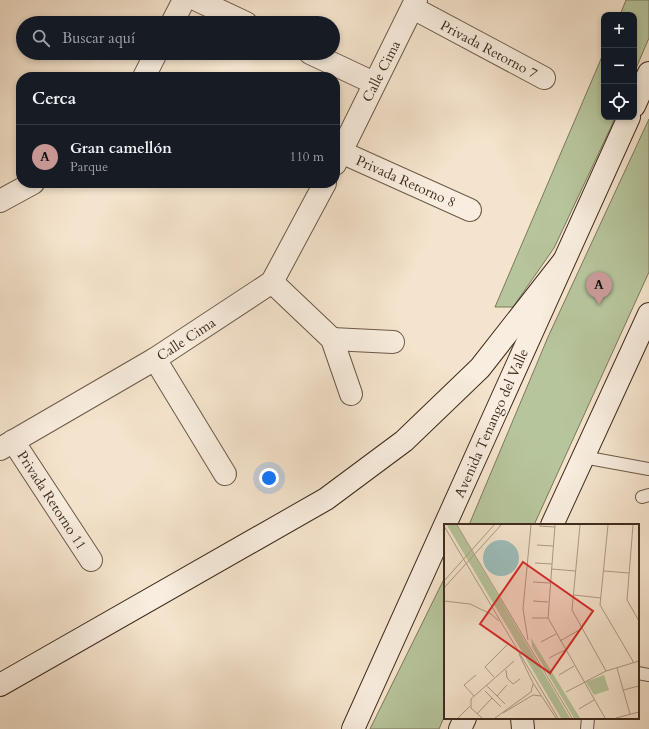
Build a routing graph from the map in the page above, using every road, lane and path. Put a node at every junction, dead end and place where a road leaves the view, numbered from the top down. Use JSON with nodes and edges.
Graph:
{"nodes":[{"id":1,"x":184,"y":0,"type":"edge"},
{"id":2,"x":197,"y":0,"type":"edge"},
{"id":3,"x":414,"y":4,"type":"edge"},
{"id":4,"x":176,"y":16,"type":"edge"},
{"id":5,"x":231,"y":16,"type":"edge"},
{"id":6,"x":152,"y":60,"type":"edge"},
{"id":7,"x":325,"y":60,"type":"edge"},
{"id":8,"x":146,"y":72,"type":"edge"},
{"id":9,"x":649,"y":73,"type":"edge"},
{"id":10,"x":544,"y":78,"type":"dead end"},
{"id":11,"x":374,"y":83,"type":"junction"},
{"id":12,"x":637,"y":99,"type":"edge"},
{"id":13,"x":628,"y":120,"type":"edge"},
{"id":14,"x":340,"y":154,"type":"edge"},
{"id":15,"x":340,"y":159,"type":"edge"},
{"id":16,"x":23,"y":188,"type":"edge"},
{"id":17,"x":322,"y":188,"type":"edge"},
{"id":18,"x":0,"y":201,"type":"edge"},
{"id":19,"x":470,"y":210,"type":"dead end"},
{"id":20,"x":563,"y":262,"type":"junction"},
{"id":21,"x":272,"y":282,"type":"junction"},
{"id":22,"x":649,"y":315,"type":"edge"},
{"id":23,"x":332,"y":339,"type":"junction"},
{"id":24,"x":393,"y":342,"type":"dead end"},
{"id":25,"x":155,"y":359,"type":"junction"},
{"id":26,"x":351,"y":394,"type":"dead end"},
{"id":27,"x":7,"y":445,"type":"edge"},
{"id":28,"x":583,"y":457,"type":"junction"},
{"id":29,"x":649,"y":469,"type":"edge"},
{"id":30,"x":224,"y":474,"type":"dead end"},
{"id":31,"x":445,"y":524,"type":"edge"},
{"id":32,"x":552,"y":524,"type":"edge"},
{"id":33,"x":444,"y":525,"type":"edge"},
{"id":34,"x":91,"y":560,"type":"dead end"},
{"id":35,"x":639,"y":673,"type":"edge"},
{"id":36,"x":649,"y":675,"type":"edge"},
{"id":37,"x":0,"y":685,"type":"edge"},
{"id":38,"x":465,"y":719,"type":"edge"},
{"id":39,"x":465,"y":719,"type":"edge"},
{"id":40,"x":522,"y":719,"type":"edge"},
{"id":41,"x":588,"y":719,"type":"edge"},
{"id":42,"x":352,"y":729,"type":"edge"},
{"id":43,"x":460,"y":729,"type":"edge"},
{"id":44,"x":468,"y":729,"type":"edge"},
{"id":45,"x":523,"y":729,"type":"edge"},
{"id":46,"x":587,"y":729,"type":"edge"}],
"edges":[{"from":1,"to":4,"type":"main road"},
{"from":2,"to":5,"type":"main road"},
{"from":3,"to":10,"type":"main road","name":"Privada Retorno 7"},
{"from":3,"to":11,"type":"main road","name":"Calle Cima"},
{"from":6,"to":8,"type":"main road"},
{"from":7,"to":11,"type":"main road"},
{"from":9,"to":12,"type":"main road"},
{"from":11,"to":14,"type":"main road","name":"Calle Cima"},
{"from":13,"to":20,"type":"main road","name":"Avenida Tenango del Valle"},
{"from":15,"to":19,"type":"main road","name":"Privada Retorno 8"},
{"from":16,"to":18,"type":"main road"},
{"from":17,"to":21,"type":"main road","name":"Calle Cima"},
{"from":20,"to":31,"type":"main road","name":"Avenida Tenango del Valle"},
{"from":20,"to":37,"type":"main road"},
{"from":21,"to":23,"type":"main road"},
{"from":21,"to":25,"type":"main road","name":"Calle Cima"},
{"from":22,"to":28,"type":"main road"},
{"from":23,"to":24,"type":"main road"},
{"from":23,"to":26,"type":"main road"},
{"from":25,"to":27,"type":"main road","name":"Calle Cima"},
{"from":25,"to":30,"type":"main road"},
{"from":27,"to":34,"type":"main road","name":"Privada Retorno 11"},
{"from":28,"to":29,"type":"lane"},
{"from":28,"to":32,"type":"main road"},
{"from":33,"to":42,"type":"main road","name":"Avenida Tenango del Valle"},
{"from":35,"to":36,"type":"lane"},
{"from":38,"to":43,"type":"main road"},
{"from":39,"to":44,"type":"lane"},
{"from":40,"to":45,"type":"main road"},
{"from":41,"to":46,"type":"lane"}]}
